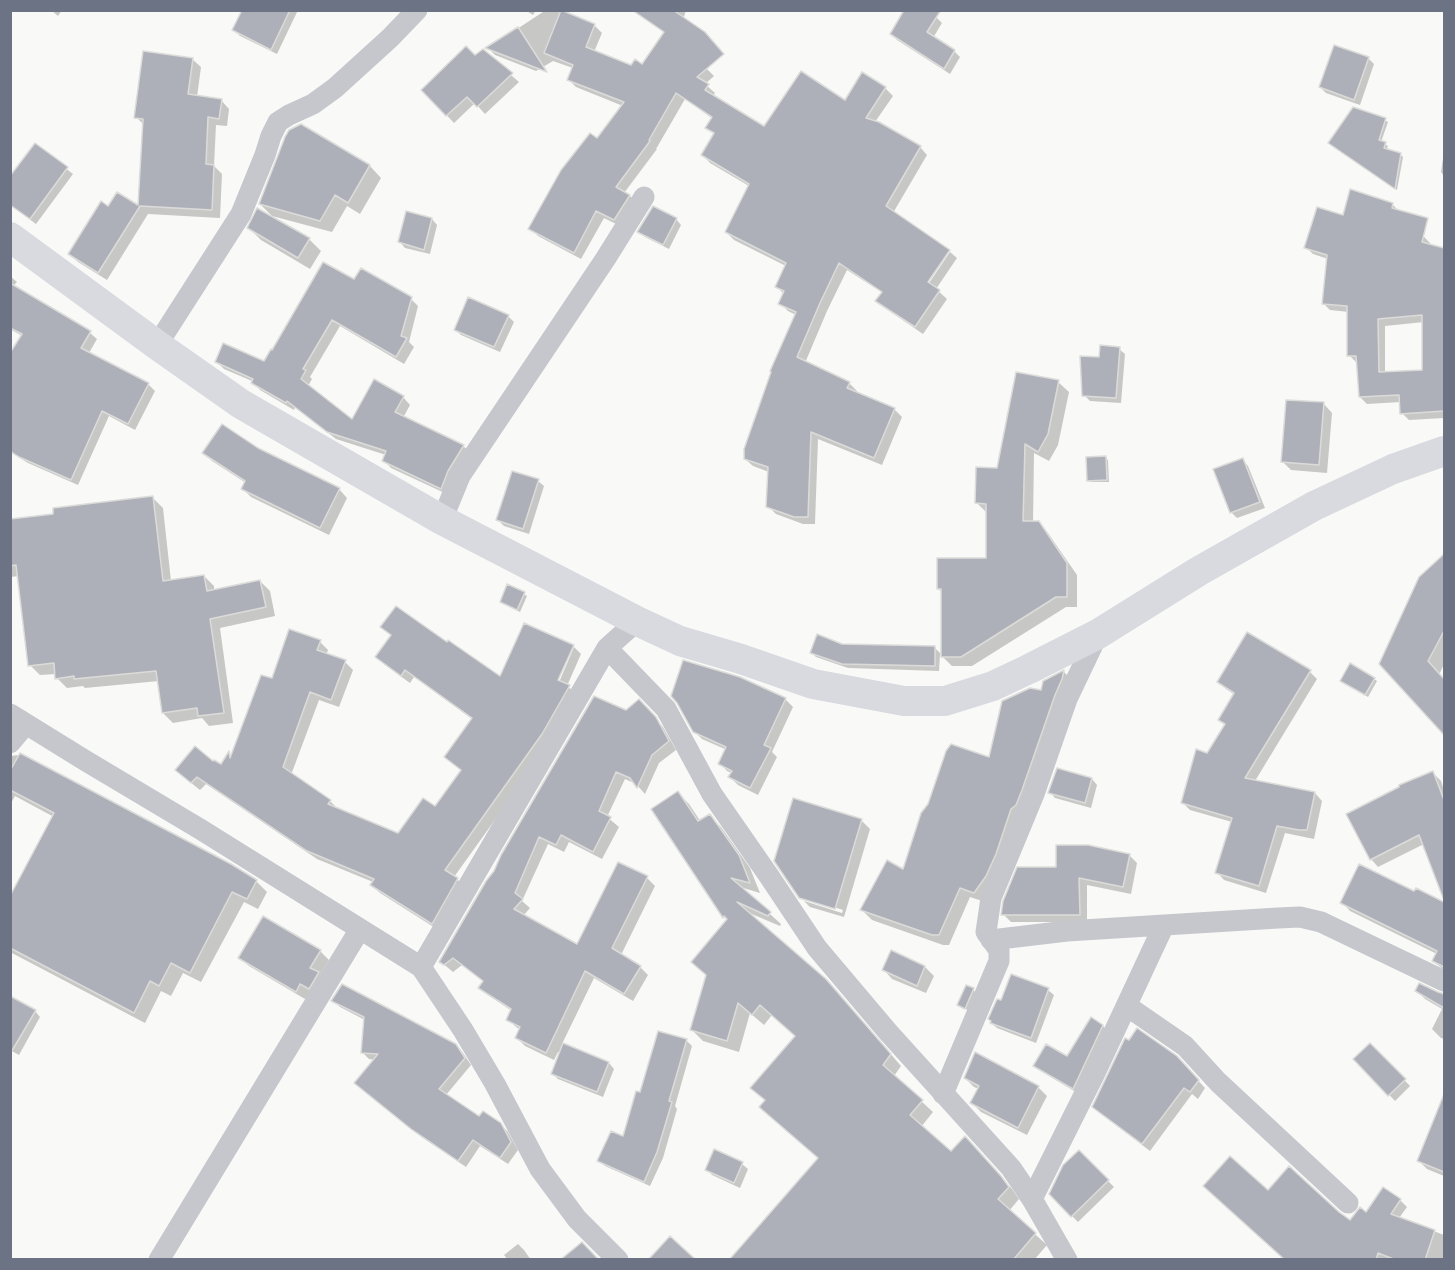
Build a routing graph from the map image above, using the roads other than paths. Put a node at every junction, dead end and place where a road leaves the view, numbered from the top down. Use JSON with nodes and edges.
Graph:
{"nodes":[{"id":1,"x":417,"y":10,"type":"edge"},
{"id":2,"x":644,"y":197,"type":"dead end"},
{"id":3,"x":10,"y":237,"type":"edge"},
{"id":4,"x":158,"y":345,"type":"junction"},
{"id":5,"x":1444,"y":451,"type":"edge"},
{"id":6,"x":442,"y":520,"type":"junction"},
{"id":7,"x":637,"y":621,"type":"junction"},
{"id":8,"x":1098,"y":634,"type":"junction"},
{"id":9,"x":608,"y":648,"type":"junction"},
{"id":10,"x":18,"y":719,"type":"edge"},
{"id":11,"x":10,"y":743,"type":"edge"},
{"id":12,"x":1164,"y":925,"type":"junction"},
{"id":13,"x":360,"y":929,"type":"junction"},
{"id":14,"x":991,"y":940,"type":"junction"},
{"id":15,"x":421,"y":967,"type":"junction"},
{"id":16,"x":1444,"y":981,"type":"edge"},
{"id":17,"x":1127,"y":1006,"type":"junction"},
{"id":18,"x":943,"y":1094,"type":"junction"},
{"id":19,"x":1032,"y":1199,"type":"junction"},
{"id":20,"x":1348,"y":1203,"type":"dead end"},
{"id":21,"x":159,"y":1260,"type":"edge"},
{"id":22,"x":618,"y":1260,"type":"edge"},
{"id":23,"x":1066,"y":1260,"type":"edge"}],
"edges":[{"from":1,"to":4,"type":"street"},
{"from":2,"to":6,"type":"street"},
{"from":3,"to":4,"type":"main road"},
{"from":4,"to":6,"type":"main road"},
{"from":5,"to":8,"type":"main road"},
{"from":6,"to":7,"type":"main road"},
{"from":7,"to":8,"type":"main road"},
{"from":7,"to":9,"type":"street"},
{"from":8,"to":14,"type":"street"},
{"from":9,"to":15,"type":"street"},
{"from":9,"to":18,"type":"street"},
{"from":10,"to":11,"type":"street"},
{"from":10,"to":13,"type":"street"},
{"from":12,"to":14,"type":"street"},
{"from":12,"to":16,"type":"street"},
{"from":12,"to":17,"type":"street"},
{"from":13,"to":15,"type":"street"},
{"from":13,"to":21,"type":"street"},
{"from":14,"to":18,"type":"street"},
{"from":15,"to":22,"type":"street"},
{"from":17,"to":19,"type":"street"},
{"from":17,"to":20,"type":"street"},
{"from":18,"to":19,"type":"street"},
{"from":19,"to":23,"type":"street"}]}
